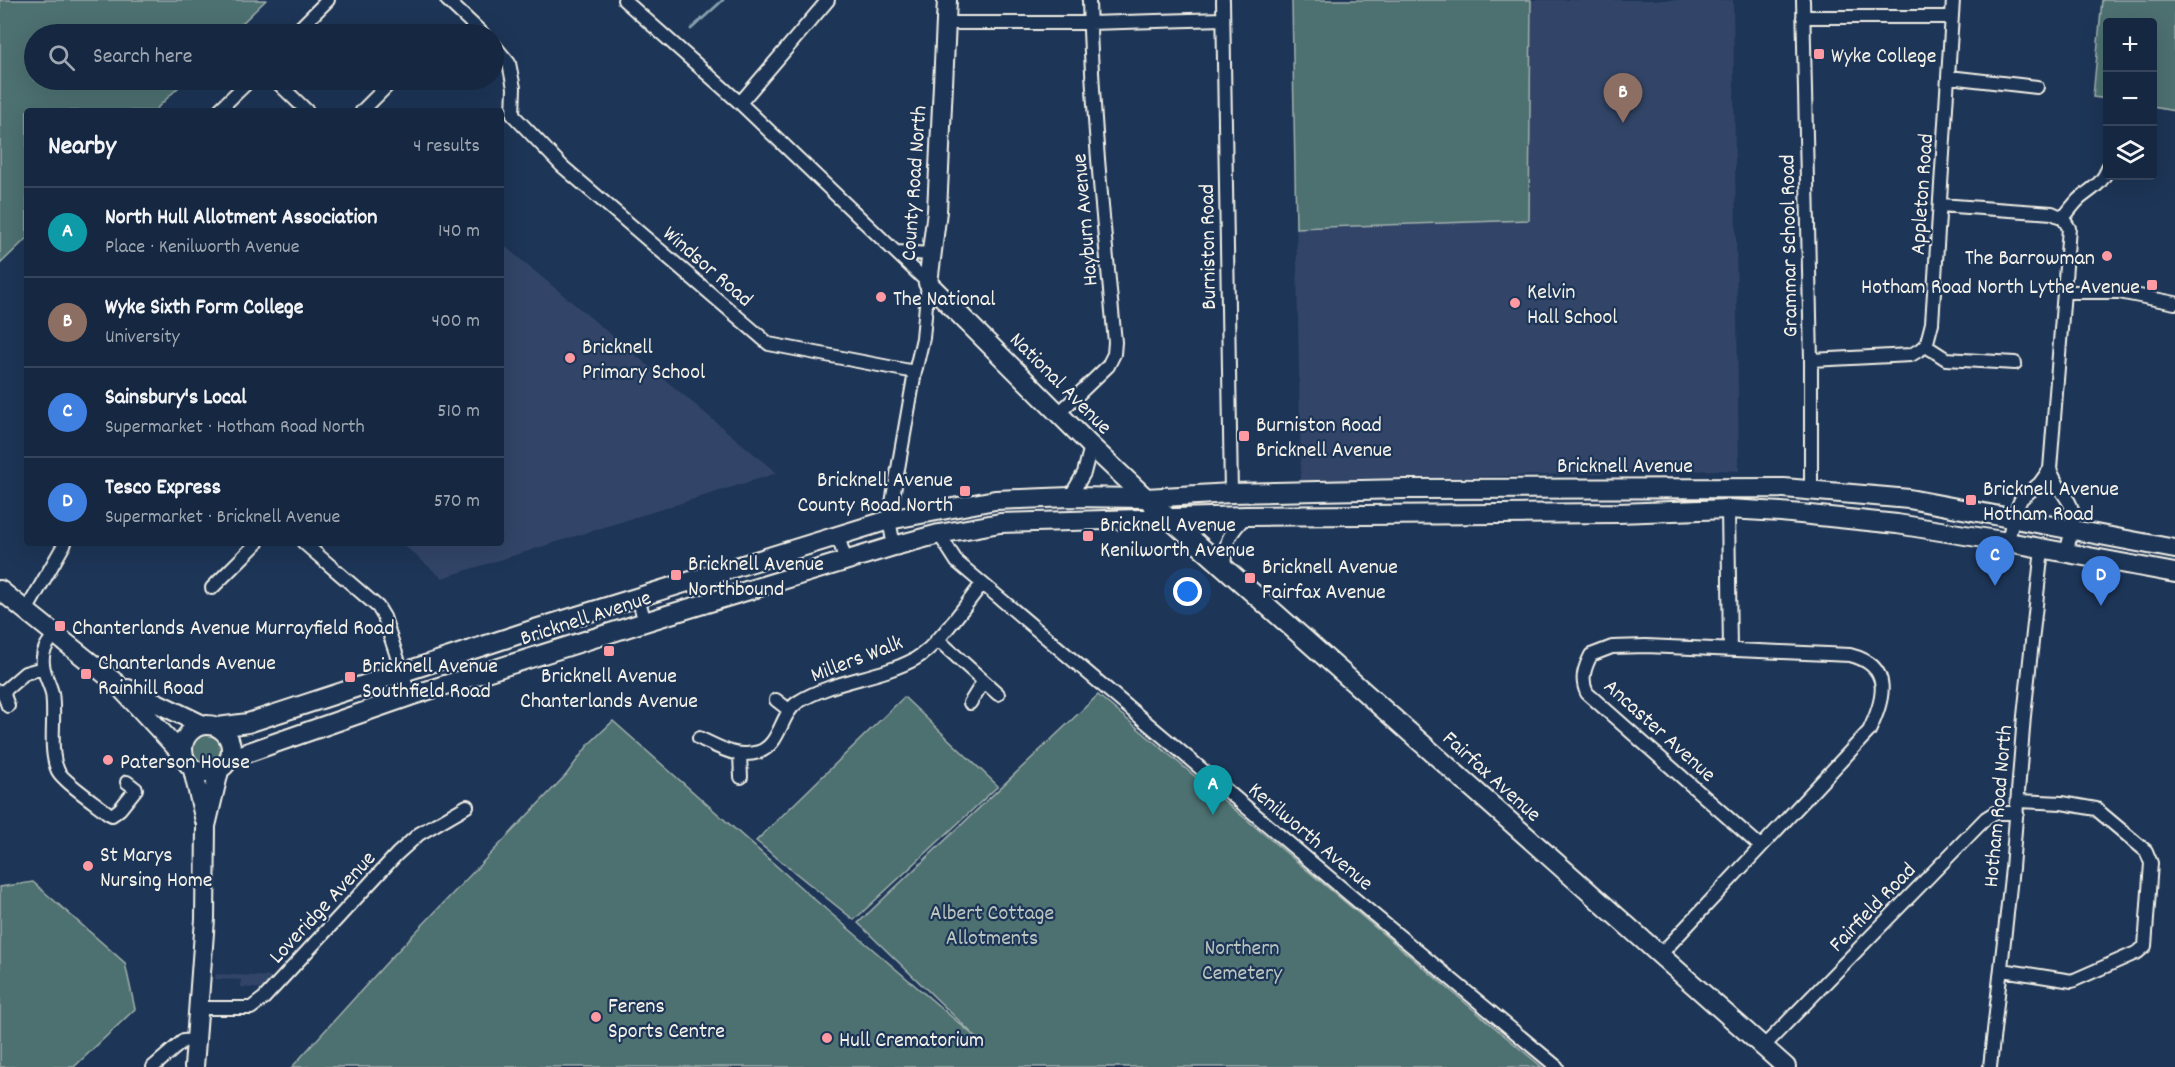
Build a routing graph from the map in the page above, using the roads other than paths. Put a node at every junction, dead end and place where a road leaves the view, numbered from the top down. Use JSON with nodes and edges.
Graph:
{"nodes":[{"id":1,"x":328,"y":0,"type":"edge"},
{"id":2,"x":447,"y":0,"type":"edge"},
{"id":3,"x":624,"y":0,"type":"edge"},
{"id":4,"x":828,"y":0,"type":"edge"},
{"id":5,"x":947,"y":0,"type":"edge"},
{"id":6,"x":1089,"y":0,"type":"edge"},
{"id":7,"x":1223,"y":0,"type":"edge"},
{"id":8,"x":1803,"y":0,"type":"edge"},
{"id":9,"x":1953,"y":0,"type":"edge"},
{"id":10,"x":1803,"y":17,"type":"junction"},
{"id":11,"x":1950,"y":17,"type":"junction"},
{"id":12,"x":1224,"y":19,"type":"junction"},
{"id":13,"x":947,"y":23,"type":"junction"},
{"id":14,"x":1090,"y":23,"type":"junction"},
{"id":15,"x":304,"y":24,"type":"edge"},
{"id":16,"x":472,"y":24,"type":"edge"},
{"id":17,"x":504,"y":57,"type":"edge"},
{"id":18,"x":1949,"y":77,"type":"junction"},
{"id":19,"x":2037,"y":87,"type":"dead end"},
{"id":20,"x":240,"y":90,"type":"edge"},
{"id":21,"x":285,"y":90,"type":"edge"},
{"id":22,"x":383,"y":90,"type":"edge"},
{"id":23,"x":740,"y":103,"type":"junction"},
{"id":24,"x":221,"y":108,"type":"edge"},
{"id":25,"x":304,"y":108,"type":"edge"},
{"id":26,"x":365,"y":108,"type":"edge"},
{"id":27,"x":507,"y":116,"type":"edge"},
{"id":28,"x":2103,"y":178,"type":"edge"},
{"id":29,"x":1940,"y":206,"type":"junction"},
{"id":30,"x":2066,"y":223,"type":"junction"},
{"id":31,"x":897,"y":252,"type":"junction"},
{"id":32,"x":932,"y":254,"type":"junction"},
{"id":33,"x":928,"y":283,"type":"junction"},
{"id":34,"x":2063,"y":292,"type":"junction"},
{"id":35,"x":2175,"y":303,"type":"edge"},
{"id":36,"x":1926,"y":345,"type":"junction"},
{"id":37,"x":1811,"y":360,"type":"junction"},
{"id":38,"x":2015,"y":363,"type":"dead end"},
{"id":39,"x":915,"y":372,"type":"junction"},
{"id":40,"x":1058,"y":414,"type":"junction"},
{"id":41,"x":1091,"y":446,"type":"junction"},
{"id":42,"x":2050,"y":469,"type":"junction"},
{"id":43,"x":1617,"y":490,"type":"junction"},
{"id":44,"x":1811,"y":490,"type":"junction"},
{"id":45,"x":1231,"y":493,"type":"junction"},
{"id":46,"x":1070,"y":496,"type":"junction"},
{"id":47,"x":1146,"y":498,"type":"junction"},
{"id":48,"x":995,"y":500,"type":"junction"},
{"id":49,"x":1728,"y":509,"type":"junction"},
{"id":50,"x":1618,"y":513,"type":"junction"},
{"id":51,"x":1246,"y":516,"type":"junction"},
{"id":52,"x":1170,"y":518,"type":"junction"},
{"id":53,"x":2013,"y":518,"type":"junction"},
{"id":54,"x":889,"y":520,"type":"junction"},
{"id":55,"x":1000,"y":523,"type":"junction"},
{"id":56,"x":2073,"y":529,"type":"junction"},
{"id":57,"x":939,"y":534,"type":"junction"},
{"id":58,"x":838,"y":536,"type":"junction"},
{"id":59,"x":2008,"y":542,"type":"junction"},
{"id":60,"x":63,"y":546,"type":"edge"},
{"id":61,"x":254,"y":546,"type":"edge"},
{"id":62,"x":307,"y":546,"type":"edge"},
{"id":63,"x":894,"y":546,"type":"junction"},
{"id":64,"x":2042,"y":549,"type":"junction"},
{"id":65,"x":2175,"y":549,"type":"edge"},
{"id":66,"x":2066,"y":553,"type":"junction"},
{"id":67,"x":846,"y":562,"type":"junction"},
{"id":68,"x":1224,"y":567,"type":"junction"},
{"id":69,"x":2175,"y":573,"type":"edge"},
{"id":70,"x":982,"y":584,"type":"junction"},
{"id":71,"x":212,"y":588,"type":"dead end"},
{"id":72,"x":0,"y":590,"type":"edge"},
{"id":73,"x":638,"y":598,"type":"junction"},
{"id":74,"x":26,"y":611,"type":"junction"},
{"id":75,"x":645,"y":622,"type":"junction"},
{"id":76,"x":55,"y":633,"type":"junction"},
{"id":77,"x":937,"y":639,"type":"junction"},
{"id":78,"x":1730,"y":649,"type":"junction"},
{"id":79,"x":43,"y":668,"type":"junction"},
{"id":80,"x":402,"y":672,"type":"junction"},
{"id":81,"x":983,"y":682,"type":"junction"},
{"id":82,"x":116,"y":683,"type":"junction"},
{"id":83,"x":1,"y":692,"type":"edge"},
{"id":84,"x":998,"y":694,"type":"dead end"},
{"id":85,"x":410,"y":696,"type":"junction"},
{"id":86,"x":776,"y":700,"type":"dead end"},
{"id":87,"x":970,"y":703,"type":"dead end"},
{"id":88,"x":8,"y":706,"type":"dead end"},
{"id":89,"x":789,"y":710,"type":"junction"},
{"id":90,"x":211,"y":726,"type":"junction"},
{"id":91,"x":699,"y":738,"type":"dead end"},
{"id":92,"x":182,"y":754,"type":"junction"},
{"id":93,"x":740,"y":755,"type":"junction"},
{"id":94,"x":224,"y":765,"type":"junction"},
{"id":95,"x":193,"y":770,"type":"junction"},
{"id":96,"x":741,"y":777,"type":"dead end"},
{"id":97,"x":127,"y":782,"type":"dead end"},
{"id":98,"x":467,"y":806,"type":"dead end"},
{"id":99,"x":2018,"y":807,"type":"junction"},
{"id":100,"x":206,"y":826,"type":"junction"},
{"id":101,"x":1760,"y":846,"type":"junction"},
{"id":102,"x":1659,"y":956,"type":"junction"},
{"id":103,"x":2002,"y":970,"type":"junction"},
{"id":104,"x":199,"y":1008,"type":"junction"},
{"id":105,"x":197,"y":1040,"type":"junction"},
{"id":106,"x":1763,"y":1047,"type":"junction"},
{"id":107,"x":153,"y":1067,"type":"edge"},
{"id":108,"x":194,"y":1067,"type":"edge"},
{"id":109,"x":1557,"y":1067,"type":"edge"},
{"id":110,"x":1786,"y":1067,"type":"edge"},
{"id":111,"x":1990,"y":1067,"type":"edge"}],
"edges":[{"from":1,"to":15,"type":"street"},
{"from":2,"to":16,"type":"street"},
{"from":3,"to":23,"type":"street","name":"National Avenue"},
{"from":4,"to":23,"type":"street"},
{"from":5,"to":13,"type":"street","name":"County Road North"},
{"from":6,"to":14,"type":"street","name":"Hayburn Avenue"},
{"from":7,"to":12,"type":"street","name":"Burniston Road"},
{"from":8,"to":10,"type":"street","name":"Grammar School Road"},
{"from":9,"to":11,"type":"street","name":"Appleton Road"},
{"from":10,"to":11,"type":"street"},
{"from":10,"to":37,"type":"street","name":"Grammar School Road"},
{"from":11,"to":18,"type":"street","name":"Appleton Road"},
{"from":12,"to":14,"type":"street"},
{"from":12,"to":45,"type":"street","name":"Burniston Road"},
{"from":13,"to":14,"type":"street"},
{"from":13,"to":32,"type":"street","name":"County Road North"},
{"from":14,"to":40,"type":"street","name":"Hayburn Avenue"},
{"from":17,"to":27,"type":"street","name":"Windsor Road"},
{"from":18,"to":19,"type":"street"},
{"from":18,"to":29,"type":"street","name":"Appleton Road"},
{"from":20,"to":24,"type":"street"},
{"from":21,"to":25,"type":"street"},
{"from":22,"to":26,"type":"street"},
{"from":23,"to":31,"type":"street","name":"National Avenue"},
{"from":27,"to":39,"type":"street","name":"Windsor Road"},
{"from":28,"to":30,"type":"street"},
{"from":29,"to":30,"type":"street"},
{"from":29,"to":36,"type":"street","name":"Appleton Road"},
{"from":30,"to":34,"type":"street"},
{"from":31,"to":32,"type":"street"},
{"from":31,"to":33,"type":"street","name":"National Avenue"},
{"from":32,"to":33,"type":"street","name":"County Road North"},
{"from":33,"to":39,"type":"street","name":"County Road North"},
{"from":33,"to":40,"type":"street","name":"National Avenue"},
{"from":34,"to":35,"type":"street"},
{"from":34,"to":42,"type":"street"},
{"from":36,"to":37,"type":"street"},
{"from":36,"to":38,"type":"street"},
{"from":37,"to":44,"type":"street","name":"Grammar School Road"},
{"from":39,"to":54,"type":"street","name":"County Road North"},
{"from":40,"to":41,"type":"street","name":"National Avenue"},
{"from":41,"to":46,"type":"street"},
{"from":41,"to":47,"type":"street","name":"National Avenue"},
{"from":42,"to":53,"type":"street"},
{"from":42,"to":56,"type":"street"},
{"from":43,"to":44,"type":"street","name":"Bricknell Avenue"},
{"from":43,"to":45,"type":"street","name":"Bricknell Avenue"},
{"from":43,"to":50,"type":"street"},
{"from":44,"to":53,"type":"street","name":"Bricknell Avenue"},
{"from":45,"to":47,"type":"street","name":"Bricknell Avenue"},
{"from":46,"to":47,"type":"street","name":"Bricknell Avenue"},
{"from":46,"to":48,"type":"street","name":"Bricknell Avenue"},
{"from":47,"to":52,"type":"street","name":"National Avenue"},
{"from":48,"to":54,"type":"street","name":"Bricknell Avenue"},
{"from":48,"to":55,"type":"street"},
{"from":49,"to":50,"type":"street","name":"Bricknell Avenue"},
{"from":49,"to":59,"type":"street","name":"Bricknell Avenue"},
{"from":49,"to":78,"type":"street"},
{"from":50,"to":51,"type":"street","name":"Bricknell Avenue"},
{"from":51,"to":52,"type":"street","name":"Bricknell Avenue"},
{"from":51,"to":68,"type":"street"},
{"from":52,"to":55,"type":"street","name":"Bricknell Avenue"},
{"from":52,"to":68,"type":"street","name":"Fairfax Avenue"},
{"from":53,"to":56,"type":"street","name":"Bricknell Avenue"},
{"from":53,"to":59,"type":"street"},
{"from":54,"to":58,"type":"street","name":"Bricknell Avenue"},
{"from":54,"to":63,"type":"street","name":"County Road North"},
{"from":55,"to":57,"type":"street","name":"Bricknell Avenue"},
{"from":56,"to":65,"type":"street","name":"Bricknell Avenue"},
{"from":56,"to":66,"type":"street"},
{"from":57,"to":63,"type":"street","name":"Bricknell Avenue"},
{"from":57,"to":70,"type":"street","name":"Kenilworth Avenue"},
{"from":58,"to":67,"type":"street"},
{"from":58,"to":73,"type":"street","name":"Bricknell Avenue"},
{"from":59,"to":64,"type":"street","name":"Bricknell Avenue"},
{"from":60,"to":74,"type":"street"},
{"from":61,"to":71,"type":"street"},
{"from":62,"to":80,"type":"street"},
{"from":63,"to":67,"type":"street","name":"Bricknell Avenue"},
{"from":64,"to":66,"type":"street","name":"Bricknell Avenue"},
{"from":64,"to":99,"type":"street","name":"Hotham Road North"},
{"from":66,"to":69,"type":"street","name":"Bricknell Avenue"},
{"from":67,"to":75,"type":"street","name":"Bricknell Avenue"},
{"from":68,"to":102,"type":"street","name":"Fairfax Avenue"},
{"from":70,"to":77,"type":"street","name":"Millers Walk"},
{"from":70,"to":109,"type":"street","name":"Kenilworth Avenue"},
{"from":72,"to":74,"type":"street"},
{"from":73,"to":75,"type":"street"},
{"from":73,"to":80,"type":"street","name":"Bricknell Avenue"},
{"from":74,"to":76,"type":"street"},
{"from":75,"to":85,"type":"street","name":"Bricknell Avenue"},
{"from":76,"to":79,"type":"street"},
{"from":76,"to":82,"type":"street"},
{"from":77,"to":81,"type":"street"},
{"from":77,"to":89,"type":"street","name":"Millers Walk"},
{"from":78,"to":101,"type":"street","name":"Ancaster Avenue"},
{"from":78,"to":101,"type":"street","name":"Ancaster Avenue"},
{"from":79,"to":83,"type":"street"},
{"from":79,"to":97,"type":"street"},
{"from":80,"to":85,"type":"street"},
{"from":80,"to":90,"type":"street","name":"Bricknell Avenue"},
{"from":81,"to":84,"type":"street"},
{"from":81,"to":87,"type":"street"},
{"from":82,"to":90,"type":"street"},
{"from":82,"to":92,"type":"street"},
{"from":83,"to":88,"type":"street"},
{"from":85,"to":94,"type":"street","name":"Bricknell Avenue"},
{"from":86,"to":89,"type":"street"},
{"from":89,"to":93,"type":"street"},
{"from":90,"to":92,"type":"street"},
{"from":90,"to":94,"type":"street"},
{"from":91,"to":93,"type":"street"},
{"from":92,"to":95,"type":"street"},
{"from":93,"to":96,"type":"street"},
{"from":94,"to":95,"type":"street"},
{"from":94,"to":100,"type":"street"},
{"from":95,"to":100,"type":"street"},
{"from":98,"to":104,"type":"street","name":"Loveridge Avenue"},
{"from":99,"to":103,"type":"street","name":"Hotham Road North"},
{"from":99,"to":103,"type":"street"},
{"from":99,"to":106,"type":"street","name":"Fairfield Road"},
{"from":100,"to":104,"type":"street"},
{"from":101,"to":102,"type":"street","name":"Ancaster Avenue"},
{"from":102,"to":106,"type":"street","name":"Fairfax Avenue"},
{"from":103,"to":111,"type":"street","name":"Hotham Road North"},
{"from":104,"to":105,"type":"street"},
{"from":105,"to":107,"type":"street"},
{"from":105,"to":108,"type":"street"},
{"from":106,"to":110,"type":"street","name":"Fairfax Avenue"}]}
